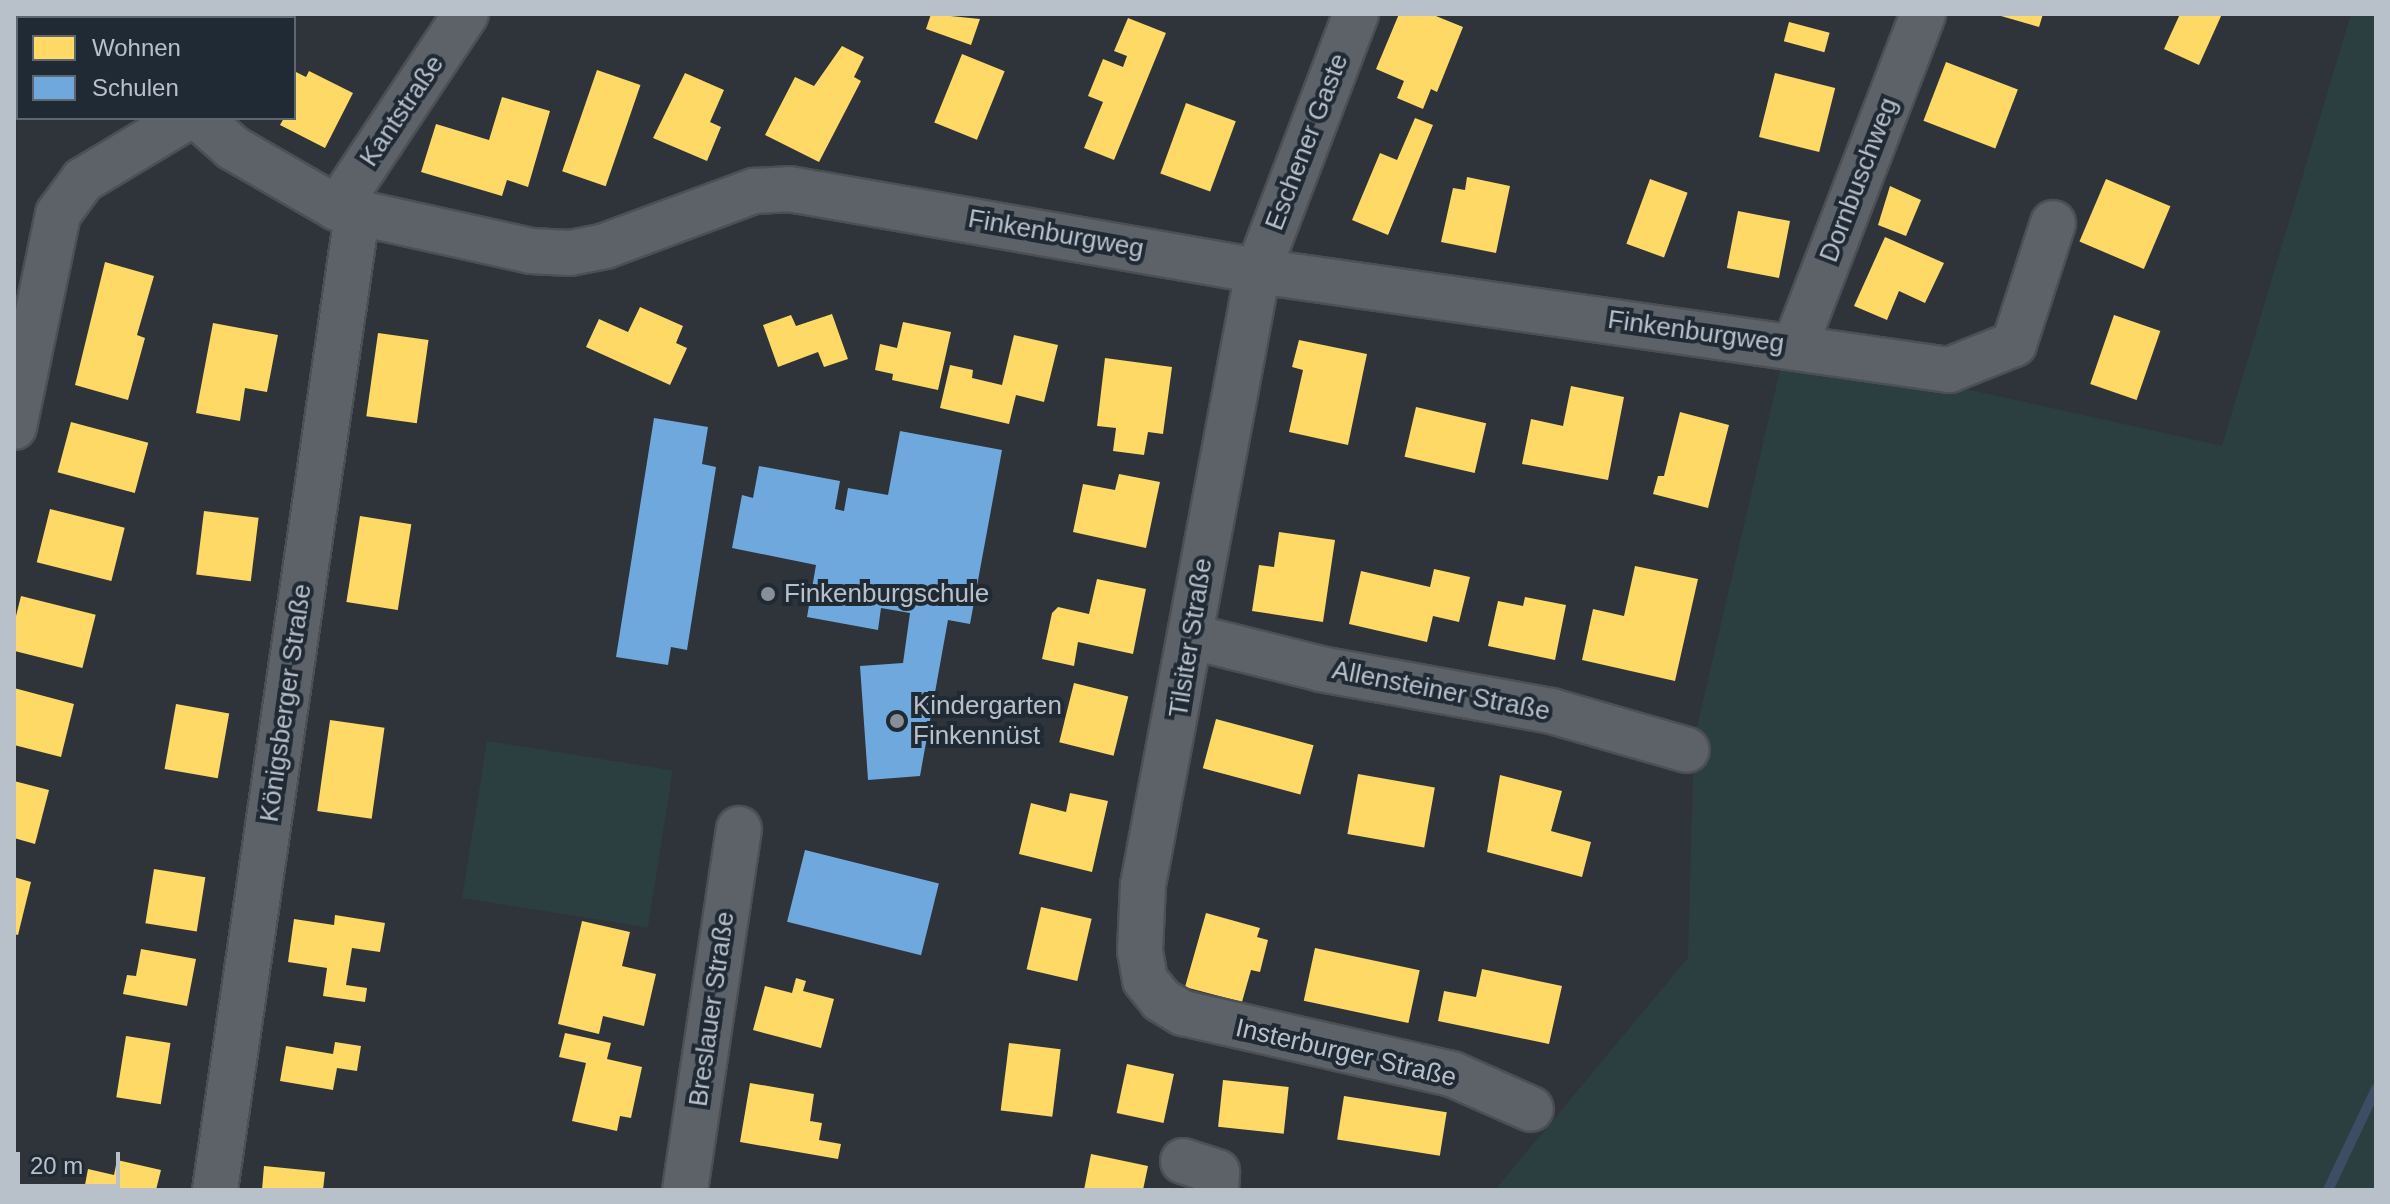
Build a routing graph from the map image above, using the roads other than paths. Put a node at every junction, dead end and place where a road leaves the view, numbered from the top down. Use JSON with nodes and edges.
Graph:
{"nodes":[{"id":1,"x":466,"y":14,"type":"edge"},
{"id":2,"x":1356,"y":14,"type":"edge"},
{"id":3,"x":1923,"y":14,"type":"edge"},
{"id":4,"x":183,"y":120,"type":"edge"},
{"id":5,"x":201,"y":120,"type":"edge"},
{"id":6,"x":347,"y":212,"type":"junction"},
{"id":7,"x":2053,"y":223,"type":"dead end"},
{"id":8,"x":1258,"y":271,"type":"junction"},
{"id":9,"x":1795,"y":346,"type":"junction"},
{"id":10,"x":14,"y":427,"type":"edge"},
{"id":11,"x":1193,"y":637,"type":"junction"},
{"id":12,"x":1687,"y":750,"type":"dead end"},
{"id":13,"x":739,"y":829,"type":"dead end"},
{"id":14,"x":1161,"y":1000,"type":"joint"},
{"id":15,"x":1531,"y":1109,"type":"dead end"},
{"id":16,"x":1183,"y":1161,"type":"dead end"},
{"id":17,"x":215,"y":1190,"type":"edge"},
{"id":18,"x":685,"y":1190,"type":"edge"},
{"id":19,"x":1216,"y":1190,"type":"edge"}],
"edges":[{"from":1,"to":6,"type":"street","name":"Kantstraße"},
{"from":2,"to":8,"type":"street","name":"Eschener Gaste"},
{"from":3,"to":9,"type":"street","name":"Dornbuschweg"},
{"from":4,"to":10,"type":"street"},
{"from":5,"to":6,"type":"street","name":"Finkenburgweg"},
{"from":6,"to":8,"type":"street","name":"Finkenburgweg"},
{"from":6,"to":17,"type":"street","name":"Königsberger Straße"},
{"from":7,"to":9,"type":"street","name":"Finkenburgweg"},
{"from":8,"to":9,"type":"street","name":"Finkenburgweg"},
{"from":8,"to":11,"type":"street","name":"Tilsiter Straße"},
{"from":11,"to":12,"type":"street","name":"Allensteiner Straße"},
{"from":11,"to":14,"type":"street","name":"Tilsiter Straße"},
{"from":13,"to":18,"type":"street","name":"Breslauer Straße"},
{"from":14,"to":15,"type":"street","name":"Insterburger Straße"},
{"from":16,"to":19,"type":"street"}]}
